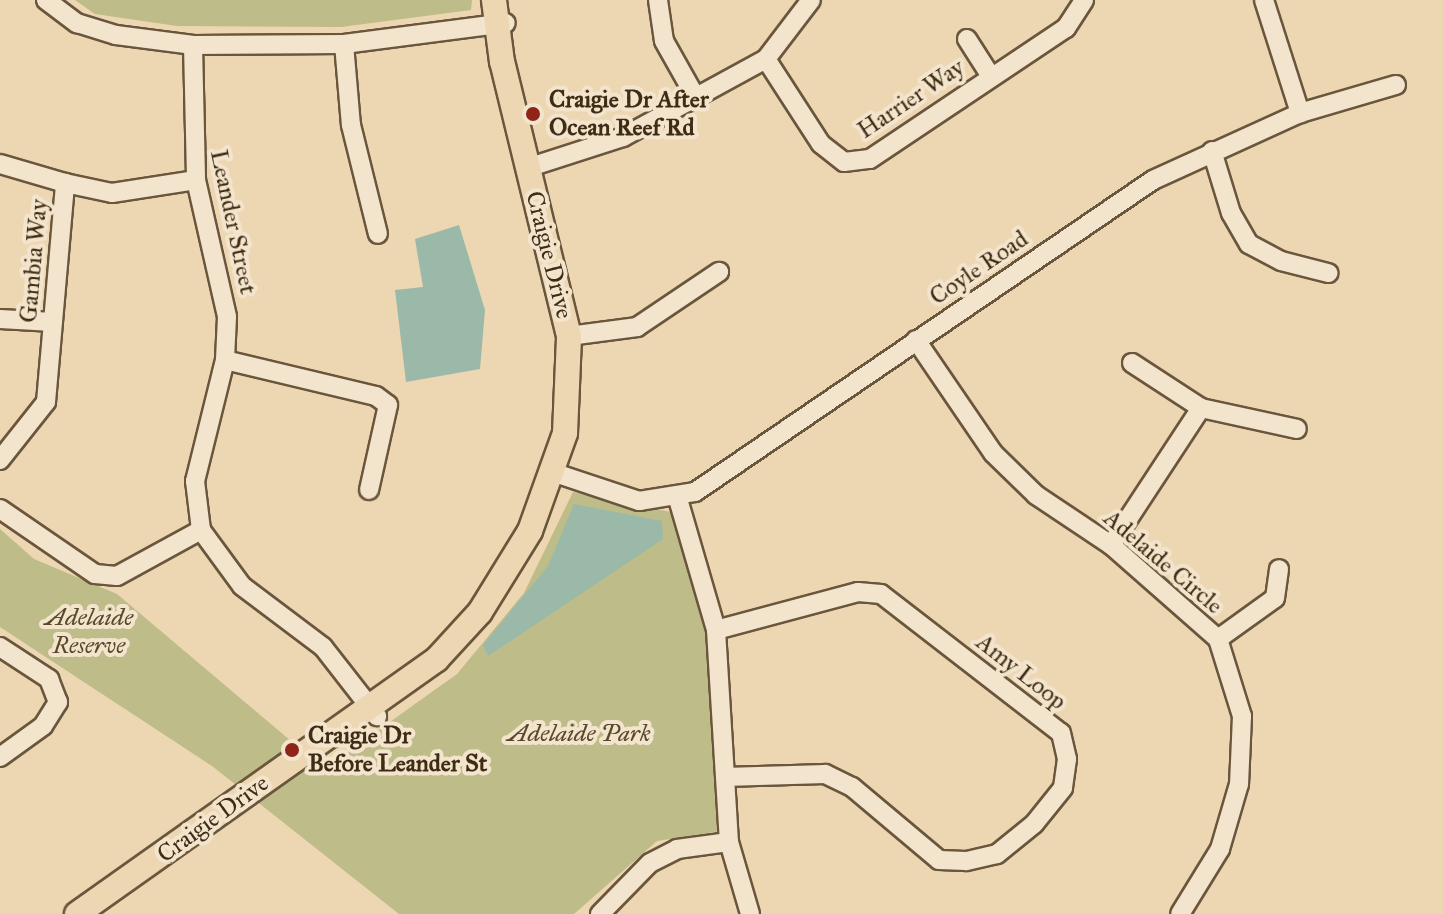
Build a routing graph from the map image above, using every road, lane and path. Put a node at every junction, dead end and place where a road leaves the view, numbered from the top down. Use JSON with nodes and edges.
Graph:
{"nodes":[{"id":1,"x":46,"y":0,"type":"edge"},
{"id":2,"x":494,"y":0,"type":"edge"},
{"id":3,"x":658,"y":0,"type":"edge"},
{"id":4,"x":811,"y":0,"type":"edge"},
{"id":5,"x":1084,"y":0,"type":"edge"},
{"id":6,"x":1264,"y":0,"type":"edge"},
{"id":7,"x":502,"y":16,"type":"edge"},
{"id":8,"x":967,"y":39,"type":"dead end"},
{"id":9,"x":344,"y":44,"type":"junction"},
{"id":10,"x":193,"y":45,"type":"junction"},
{"id":11,"x":766,"y":59,"type":"junction"},
{"id":12,"x":990,"y":75,"type":"junction"},
{"id":13,"x":1396,"y":85,"type":"dead end"},
{"id":14,"x":695,"y":96,"type":"junction"},
{"id":15,"x":1300,"y":113,"type":"junction"},
{"id":16,"x":1212,"y":151,"type":"junction"},
{"id":17,"x":0,"y":164,"type":"edge"},
{"id":18,"x":533,"y":167,"type":"junction"},
{"id":19,"x":196,"y":180,"type":"junction"},
{"id":20,"x":65,"y":183,"type":"junction"},
{"id":21,"x":378,"y":234,"type":"dead end"},
{"id":22,"x":719,"y":272,"type":"dead end"},
{"id":23,"x":1328,"y":273,"type":"dead end"},
{"id":24,"x":0,"y":319,"type":"edge"},
{"id":25,"x":53,"y":322,"type":"junction"},
{"id":26,"x":574,"y":335,"type":"junction"},
{"id":27,"x":916,"y":340,"type":"junction"},
{"id":28,"x":225,"y":360,"type":"junction"},
{"id":29,"x":1132,"y":363,"type":"dead end"},
{"id":30,"x":1201,"y":408,"type":"junction"},
{"id":31,"x":1297,"y":429,"type":"dead end"},
{"id":32,"x":0,"y":460,"type":"edge"},
{"id":33,"x":559,"y":480,"type":"junction"},
{"id":34,"x":369,"y":490,"type":"dead end"},
{"id":35,"x":678,"y":499,"type":"junction"},
{"id":36,"x":0,"y":509,"type":"edge"},
{"id":37,"x":201,"y":530,"type":"junction"},
{"id":38,"x":1111,"y":545,"type":"junction"},
{"id":39,"x":1279,"y":569,"type":"dead end"},
{"id":40,"x":716,"y":630,"type":"junction"},
{"id":41,"x":1218,"y":639,"type":"junction"},
{"id":42,"x":0,"y":647,"type":"edge"},
{"id":43,"x":374,"y":712,"type":"junction"},
{"id":44,"x":0,"y":757,"type":"edge"},
{"id":45,"x":725,"y":777,"type":"junction"},
{"id":46,"x":729,"y":842,"type":"junction"},
{"id":47,"x":77,"y":914,"type":"edge"},
{"id":48,"x":97,"y":914,"type":"edge"},
{"id":49,"x":600,"y":914,"type":"edge"},
{"id":50,"x":750,"y":914,"type":"edge"},
{"id":51,"x":1180,"y":914,"type":"edge"}],
"edges":[{"from":1,"to":10,"type":"street"},
{"from":2,"to":7,"type":"main road","name":"Craigie Drive"},
{"from":3,"to":14,"type":"street"},
{"from":4,"to":11,"type":"street"},
{"from":5,"to":12,"type":"street","name":"Harrier Way"},
{"from":6,"to":15,"type":"street"},
{"from":7,"to":9,"type":"street"},
{"from":7,"to":18,"type":"main road","name":"Craigie Drive"},
{"from":8,"to":12,"type":"street","name":"Harrier Way"},
{"from":9,"to":10,"type":"street"},
{"from":9,"to":21,"type":"street"},
{"from":10,"to":19,"type":"street","name":"Leander Street"},
{"from":11,"to":12,"type":"street","name":"Harrier Way"},
{"from":11,"to":14,"type":"street"},
{"from":13,"to":15,"type":"street","name":"Coyle Road"},
{"from":14,"to":18,"type":"street"},
{"from":15,"to":16,"type":"street","name":"Coyle Road"},
{"from":16,"to":23,"type":"street"},
{"from":16,"to":27,"type":"street","name":"Coyle Road"},
{"from":17,"to":20,"type":"street"},
{"from":18,"to":26,"type":"main road","name":"Craigie Drive"},
{"from":19,"to":20,"type":"street","name":"Gambia Way"},
{"from":19,"to":28,"type":"street","name":"Leander Street"},
{"from":20,"to":25,"type":"street","name":"Gambia Way"},
{"from":22,"to":26,"type":"street"},
{"from":24,"to":25,"type":"street"},
{"from":25,"to":32,"type":"street","name":"Gambia Way"},
{"from":26,"to":33,"type":"main road","name":"Craigie Drive"},
{"from":27,"to":35,"type":"street","name":"Coyle Road"},
{"from":27,"to":38,"type":"street","name":"Adelaide Circle"},
{"from":28,"to":34,"type":"street"},
{"from":28,"to":37,"type":"street","name":"Leander Street"},
{"from":29,"to":30,"type":"street"},
{"from":30,"to":31,"type":"street"},
{"from":30,"to":38,"type":"street"},
{"from":33,"to":35,"type":"street"},
{"from":33,"to":43,"type":"main road","name":"Craigie Drive"},
{"from":35,"to":40,"type":"street"},
{"from":36,"to":37,"type":"street"},
{"from":37,"to":43,"type":"street","name":"Leander Street"},
{"from":38,"to":41,"type":"street","name":"Adelaide Circle"},
{"from":39,"to":41,"type":"street"},
{"from":40,"to":45,"type":"street"},
{"from":40,"to":45,"type":"street","name":"Amy Loop"},
{"from":41,"to":51,"type":"street","name":"Adelaide Circle"},
{"from":42,"to":44,"type":"street"},
{"from":43,"to":47,"type":"main road","name":"Craigie Drive"},
{"from":43,"to":48,"type":"main road","name":"Craigie Drive"},
{"from":45,"to":46,"type":"street"},
{"from":46,"to":49,"type":"street"},
{"from":46,"to":50,"type":"street"}]}
